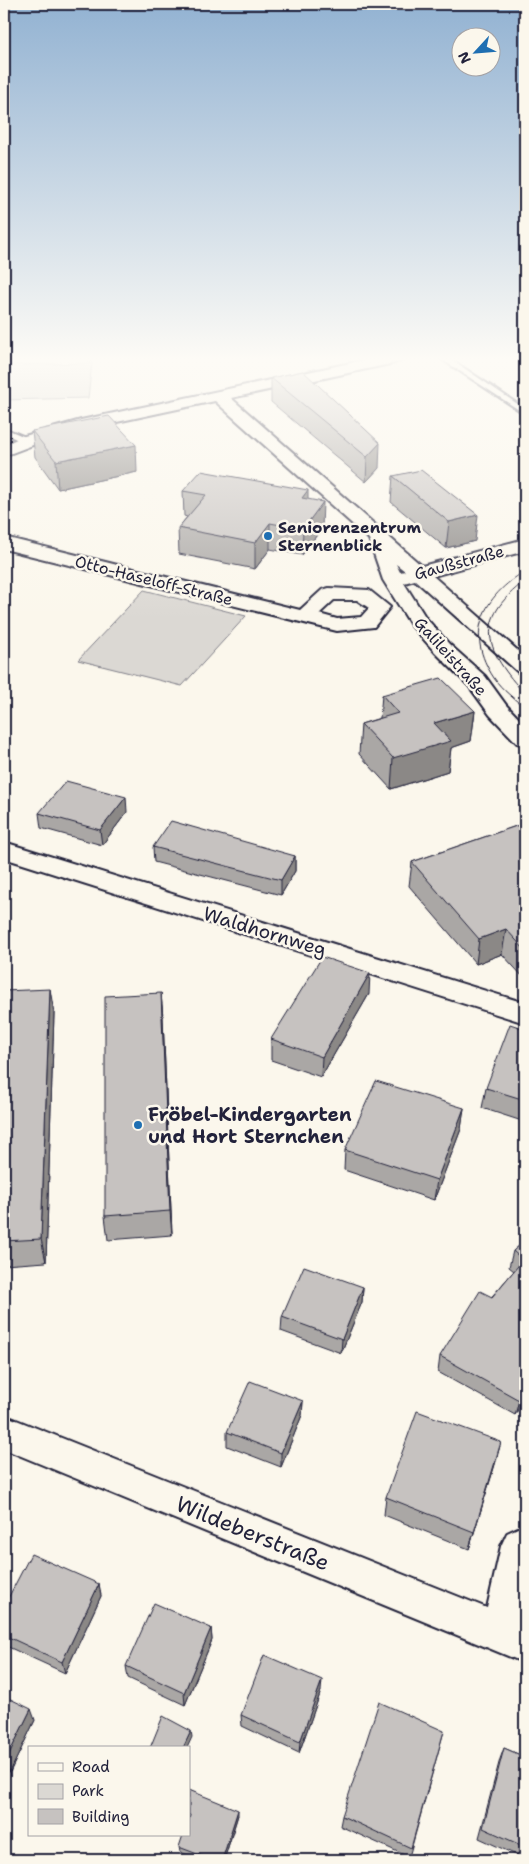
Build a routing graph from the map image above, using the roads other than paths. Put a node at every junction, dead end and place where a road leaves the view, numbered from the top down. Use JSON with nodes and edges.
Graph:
{"nodes":[{"id":1,"x":18,"y":445,"type":"edge"},
{"id":2,"x":274,"y":445,"type":"edge"},
{"id":3,"x":4,"y":451,"type":"edge"},
{"id":4,"x":377,"y":537,"type":"junction"},
{"id":5,"x":4,"y":543,"type":"edge"},
{"id":6,"x":525,"y":545,"type":"edge"},
{"id":7,"x":418,"y":574,"type":"junction"},
{"id":8,"x":392,"y":580,"type":"junction"},
{"id":9,"x":304,"y":617,"type":"dead end"},
{"id":10,"x":525,"y":668,"type":"edge"},
{"id":11,"x":525,"y":738,"type":"edge"},
{"id":12,"x":4,"y":850,"type":"edge"},
{"id":13,"x":525,"y":1013,"type":"edge"},
{"id":14,"x":4,"y":1432,"type":"edge"},
{"id":15,"x":525,"y":1549,"type":"edge"},
{"id":16,"x":513,"y":1639,"type":"edge"}],
"edges":[{"from":1,"to":3,"type":"street"},
{"from":2,"to":4,"type":"street","name":"Galileistraße"},
{"from":4,"to":7,"type":"street","name":"Galileistraße"},
{"from":4,"to":8,"type":"street","name":"Galileistraße"},
{"from":5,"to":9,"type":"street","name":"Otto-Haseloff-Straße"},
{"from":6,"to":7,"type":"street","name":"Gaußstraße"},
{"from":7,"to":8,"type":"street","name":"Gaußstraße"},
{"from":7,"to":10,"type":"street","name":"Galileistraße"},
{"from":8,"to":11,"type":"street","name":"Galileistraße"},
{"from":12,"to":13,"type":"street","name":"Waldhornweg"},
{"from":14,"to":16,"type":"street","name":"Wildeberstraße"},
{"from":15,"to":16,"type":"street","name":"Wildeberstraße"}]}
